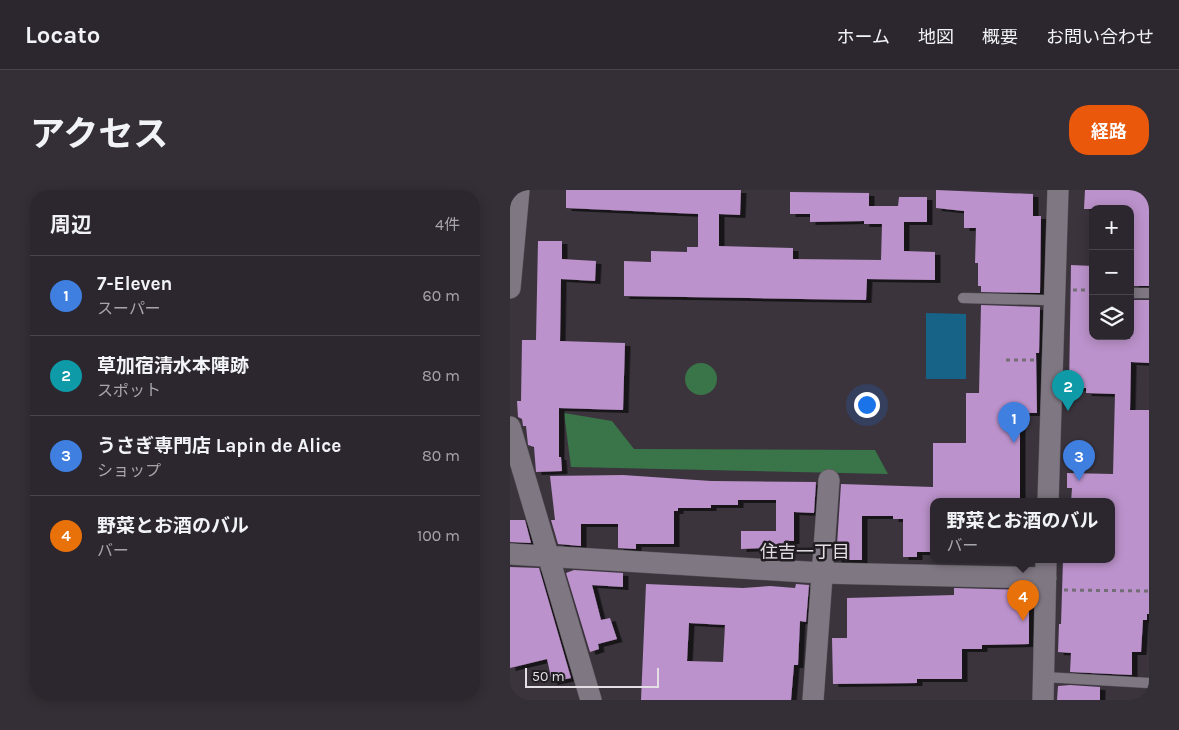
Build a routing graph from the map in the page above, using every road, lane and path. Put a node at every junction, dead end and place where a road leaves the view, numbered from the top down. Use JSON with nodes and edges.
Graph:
{"nodes":[{"id":1,"x":519,"y":190,"type":"edge"},
{"id":2,"x":1058,"y":190,"type":"edge"},
{"id":3,"x":510,"y":288,"type":"edge"},
{"id":4,"x":1134,"y":293,"type":"edge"},
{"id":5,"x":1149,"y":293,"type":"edge"},
{"id":6,"x":963,"y":298,"type":"dead end"},
{"id":7,"x":1043,"y":300,"type":"dead end"},
{"id":8,"x":1006,"y":360,"type":"dead end"},
{"id":9,"x":1053,"y":360,"type":"junction"},
{"id":10,"x":510,"y":427,"type":"edge"},
{"id":11,"x":830,"y":480,"type":"dead end"},
{"id":12,"x":1048,"y":498,"type":"edge"},
{"id":13,"x":510,"y":554,"type":"edge"},
{"id":14,"x":549,"y":557,"type":"junction"},
{"id":15,"x":822,"y":573,"type":"junction"},
{"id":16,"x":1046,"y":576,"type":"edge"},
{"id":17,"x":1149,"y":591,"type":"edge"},
{"id":18,"x":1044,"y":677,"type":"junction"},
{"id":19,"x":1149,"y":683,"type":"edge"},
{"id":20,"x":591,"y":700,"type":"edge"},
{"id":21,"x":813,"y":700,"type":"edge"},
{"id":22,"x":1043,"y":700,"type":"edge"}],
"edges":[{"from":1,"to":3,"type":"street"},
{"from":2,"to":9,"type":"street"},
{"from":4,"to":5,"type":"lane"},
{"from":6,"to":7,"type":"lane"},
{"from":8,"to":9,"type":"path"},
{"from":9,"to":12,"type":"street"},
{"from":10,"to":14,"type":"street"},
{"from":11,"to":15,"type":"street"},
{"from":13,"to":14,"type":"street"},
{"from":14,"to":15,"type":"street"},
{"from":14,"to":20,"type":"street"},
{"from":15,"to":16,"type":"street"},
{"from":15,"to":21,"type":"street"},
{"from":16,"to":17,"type":"path"},
{"from":16,"to":18,"type":"street"},
{"from":18,"to":19,"type":"lane"},
{"from":18,"to":22,"type":"street"}]}
